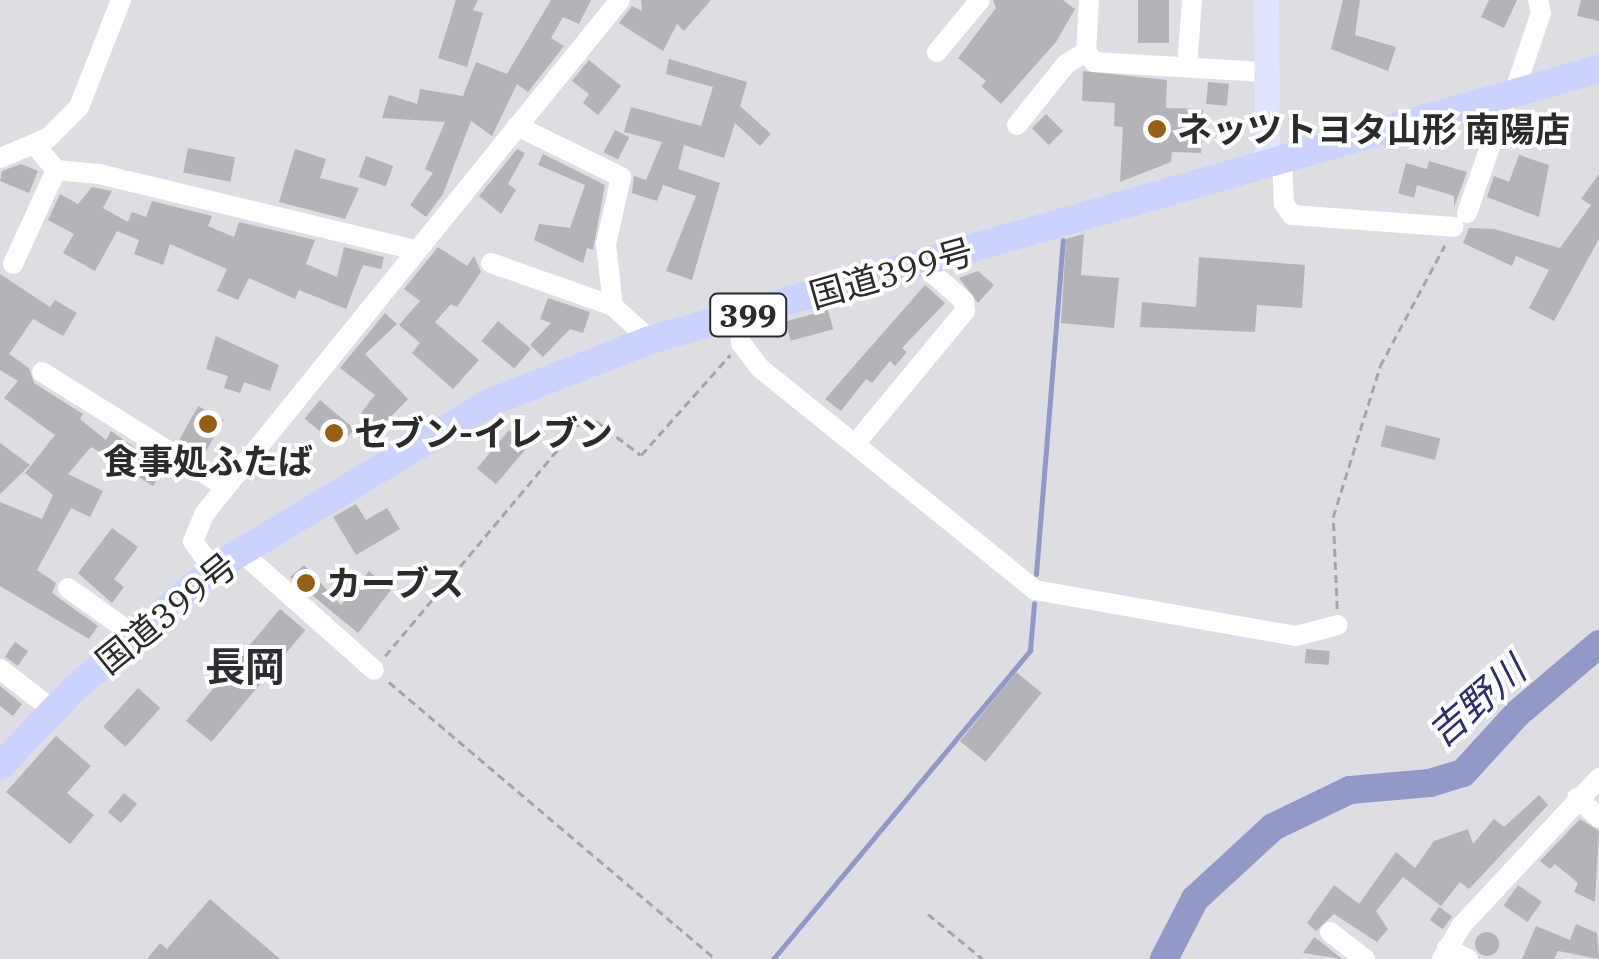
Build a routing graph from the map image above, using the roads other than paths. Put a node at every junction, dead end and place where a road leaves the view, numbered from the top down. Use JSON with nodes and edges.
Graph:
{"nodes":[{"id":1,"x":121,"y":0,"type":"edge"},
{"id":2,"x":620,"y":0,"type":"edge"},
{"id":3,"x":980,"y":0,"type":"edge"},
{"id":4,"x":1192,"y":0,"type":"edge"},
{"id":5,"x":1266,"y":0,"type":"edge"},
{"id":6,"x":1538,"y":0,"type":"edge"},
{"id":7,"x":1087,"y":2,"type":"edge"},
{"id":8,"x":937,"y":52,"type":"dead end"},
{"id":9,"x":1086,"y":52,"type":"junction"},
{"id":10,"x":1187,"y":67,"type":"junction"},
{"id":11,"x":1599,"y":70,"type":"edge"},
{"id":12,"x":1264,"y":72,"type":"junction"},
{"id":13,"x":1511,"y":94,"type":"junction"},
{"id":14,"x":1016,"y":125,"type":"dead end"},
{"id":15,"x":517,"y":126,"type":"junction"},
{"id":16,"x":35,"y":144,"type":"junction"},
{"id":17,"x":0,"y":158,"type":"edge"},
{"id":18,"x":1274,"y":161,"type":"junction"},
{"id":19,"x":56,"y":170,"type":"junction"},
{"id":20,"x":416,"y":250,"type":"junction"},
{"id":21,"x":491,"y":263,"type":"dead end"},
{"id":22,"x":12,"y":264,"type":"dead end"},
{"id":23,"x":922,"y":264,"type":"junction"},
{"id":24,"x":613,"y":306,"type":"junction"},
{"id":25,"x":739,"y":331,"type":"junction"},
{"id":26,"x":650,"y":340,"type":"junction"},
{"id":27,"x":42,"y":372,"type":"dead end"},
{"id":28,"x":854,"y":444,"type":"junction"},
{"id":29,"x":226,"y":487,"type":"junction"},
{"id":30,"x":240,"y":551,"type":"junction"},
{"id":31,"x":213,"y":569,"type":"junction"},
{"id":32,"x":68,"y":588,"type":"dead end"},
{"id":33,"x":1338,"y":625,"type":"road end"},
{"id":34,"x":135,"y":636,"type":"junction"},
{"id":35,"x":0,"y":669,"type":"edge"},
{"id":36,"x":374,"y":670,"type":"road end"},
{"id":37,"x":54,"y":710,"type":"junction"},
{"id":38,"x":0,"y":766,"type":"edge"},
{"id":39,"x":1599,"y":778,"type":"edge"},
{"id":40,"x":1577,"y":798,"type":"junction"},
{"id":41,"x":1599,"y":818,"type":"edge"},
{"id":42,"x":1330,"y":932,"type":"dead end"},
{"id":43,"x":1444,"y":953,"type":"edge"},
{"id":44,"x":1366,"y":959,"type":"edge"},
{"id":45,"x":1468,"y":959,"type":"edge"}],
"edges":[{"from":1,"to":16,"type":"street"},
{"from":2,"to":15,"type":"street"},
{"from":3,"to":8,"type":"street"},
{"from":4,"to":10,"type":"street"},
{"from":5,"to":12,"type":"main road"},
{"from":6,"to":13,"type":"street"},
{"from":7,"to":9,"type":"street"},
{"from":9,"to":10,"type":"street"},
{"from":9,"to":14,"type":"street"},
{"from":10,"to":12,"type":"street"},
{"from":11,"to":13,"type":"highway","name":"国道399号","number":"399"},
{"from":12,"to":18,"type":"main road"},
{"from":13,"to":18,"type":"highway","name":"国道399号","number":"399"},
{"from":13,"to":18,"type":"street"},
{"from":15,"to":20,"type":"street"},
{"from":15,"to":24,"type":"street"},
{"from":16,"to":17,"type":"street"},
{"from":16,"to":19,"type":"street"},
{"from":18,"to":23,"type":"highway","name":"国道399号","number":"399"},
{"from":19,"to":20,"type":"street"},
{"from":19,"to":22,"type":"street"},
{"from":20,"to":29,"type":"street"},
{"from":21,"to":24,"type":"street"},
{"from":23,"to":25,"type":"highway","name":"国道399号","number":"399"},
{"from":23,"to":28,"type":"street"},
{"from":24,"to":26,"type":"street"},
{"from":25,"to":26,"type":"highway","name":"国道399号","number":"399"},
{"from":25,"to":28,"type":"street"},
{"from":26,"to":30,"type":"highway","name":"国道399号","number":"399"},
{"from":27,"to":29,"type":"street"},
{"from":28,"to":33,"type":"street"},
{"from":29,"to":31,"type":"street"},
{"from":30,"to":31,"type":"highway","name":"国道399号","number":"399"},
{"from":30,"to":36,"type":"street"},
{"from":31,"to":34,"type":"highway","name":"国道399号","number":"399"},
{"from":32,"to":34,"type":"street"},
{"from":34,"to":37,"type":"highway","name":"国道399号","number":"399"},
{"from":35,"to":37,"type":"street"},
{"from":37,"to":38,"type":"highway","name":"国道399号","number":"399"},
{"from":39,"to":40,"type":"street"},
{"from":40,"to":41,"type":"street"},
{"from":40,"to":43,"type":"street"},
{"from":42,"to":44,"type":"street"},
{"from":43,"to":45,"type":"street"}]}
